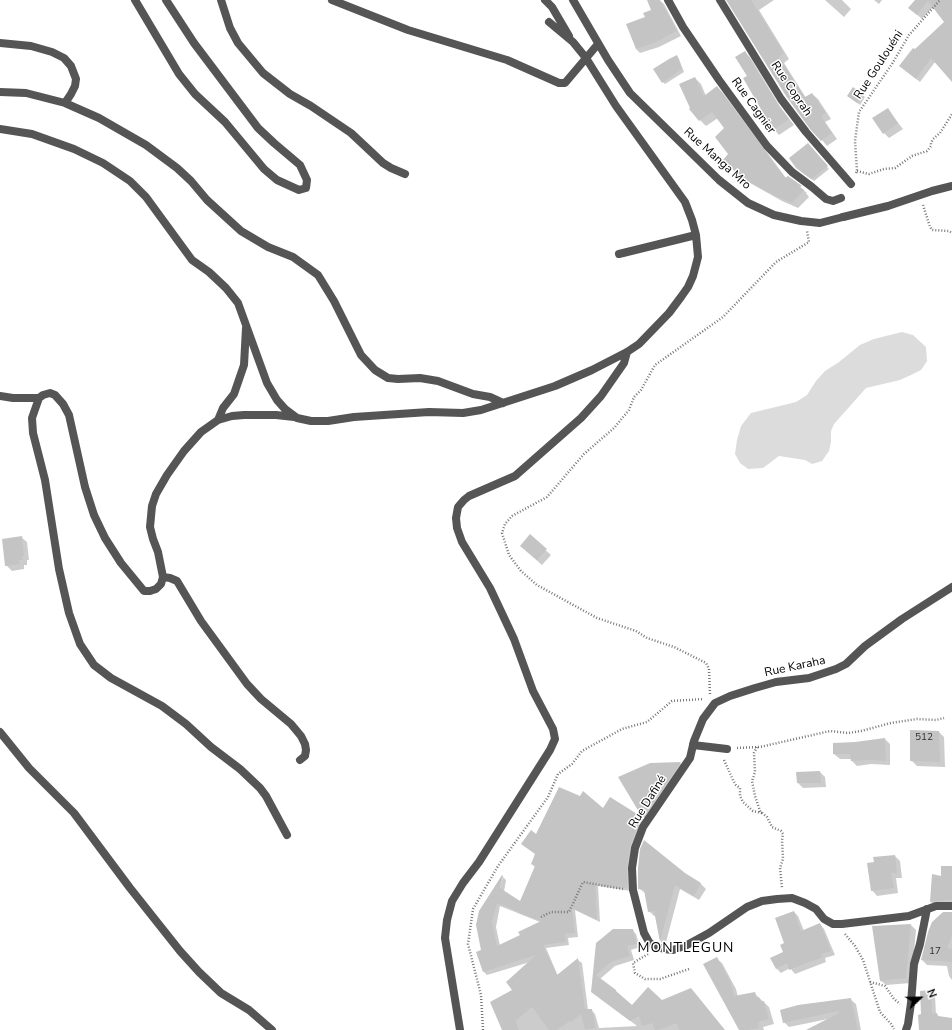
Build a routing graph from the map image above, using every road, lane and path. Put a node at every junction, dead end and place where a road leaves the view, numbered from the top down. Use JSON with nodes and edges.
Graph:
{"nodes":[{"id":1,"x":135,"y":0,"type":"edge"},
{"id":2,"x":166,"y":0,"type":"edge"},
{"id":3,"x":221,"y":0,"type":"edge"},
{"id":4,"x":332,"y":0,"type":"edge"},
{"id":5,"x":546,"y":0,"type":"edge"},
{"id":6,"x":573,"y":0,"type":"edge"},
{"id":7,"x":668,"y":0,"type":"edge"},
{"id":8,"x":720,"y":0,"type":"edge"},
{"id":9,"x":940,"y":0,"type":"edge"},
{"id":10,"x":549,"y":22,"type":"dead end"},
{"id":11,"x":573,"y":42,"type":"junction"},
{"id":12,"x":0,"y":43,"type":"edge"},
{"id":13,"x":598,"y":44,"type":"junction"},
{"id":14,"x":586,"y":58,"type":"junction"},
{"id":15,"x":0,"y":92,"type":"edge"},
{"id":16,"x":65,"y":103,"type":"junction"},
{"id":17,"x":952,"y":114,"type":"edge"},
{"id":18,"x":0,"y":129,"type":"edge"},
{"id":19,"x":857,"y":171,"type":"junction"},
{"id":20,"x":405,"y":174,"type":"dead end"},
{"id":21,"x":851,"y":184,"type":"joint"},
{"id":22,"x":952,"y":186,"type":"edge"},
{"id":23,"x":918,"y":196,"type":"junction"},
{"id":24,"x":841,"y":198,"type":"dead end"},
{"id":25,"x":806,"y":222,"type":"junction"},
{"id":26,"x":952,"y":233,"type":"edge"},
{"id":27,"x":696,"y":235,"type":"junction"},
{"id":28,"x":619,"y":254,"type":"dead end"},
{"id":29,"x":246,"y":325,"type":"junction"},
{"id":30,"x":627,"y":352,"type":"junction"},
{"id":31,"x":0,"y":396,"type":"edge"},
{"id":32,"x":39,"y":398,"type":"junction"},
{"id":33,"x":503,"y":403,"type":"junction"},
{"id":34,"x":297,"y":418,"type":"junction"},
{"id":35,"x":218,"y":420,"type":"junction"},
{"id":36,"x":163,"y":577,"type":"junction"},
{"id":37,"x":952,"y":587,"type":"edge"},
{"id":38,"x":944,"y":718,"type":"dead end"},
{"id":39,"x":0,"y":732,"type":"edge"},
{"id":40,"x":693,"y":745,"type":"junction"},
{"id":41,"x":757,"y":747,"type":"junction"},
{"id":42,"x":718,"y":749,"type":"junction"},
{"id":43,"x":727,"y":749,"type":"joint"},
{"id":44,"x":300,"y":760,"type":"dead end"},
{"id":45,"x":762,"y":813,"type":"junction"},
{"id":46,"x":287,"y":835,"type":"dead end"},
{"id":47,"x":634,"y":890,"type":"junction"},
{"id":48,"x":784,"y":898,"type":"junction"},
{"id":49,"x":952,"y":906,"type":"edge"},
{"id":50,"x":927,"y":909,"type":"junction"},
{"id":51,"x":540,"y":917,"type":"dead end"},
{"id":52,"x":842,"y":924,"type":"junction"},
{"id":53,"x":654,"y":946,"type":"junction"},
{"id":54,"x":689,"y":969,"type":"dead end"},
{"id":55,"x":870,"y":981,"type":"junction"},
{"id":56,"x":910,"y":1010,"type":"junction"},
{"id":57,"x":272,"y":1030,"type":"edge"},
{"id":58,"x":460,"y":1030,"type":"edge"},
{"id":59,"x":483,"y":1030,"type":"edge"},
{"id":60,"x":894,"y":1030,"type":"edge"},
{"id":61,"x":906,"y":1030,"type":"edge"}],
"edges":[{"from":1,"to":2,"type":"street"},
{"from":3,"to":20,"type":"street"},
{"from":4,"to":14,"type":"street"},
{"from":5,"to":11,"type":"street"},
{"from":6,"to":13,"type":"street","name":"Rue Manga Mro"},
{"from":7,"to":24,"type":"street","name":"Rue Cagnier"},
{"from":8,"to":21,"type":"street","name":"Rue Coprah"},
{"from":9,"to":19,"type":"path","name":"Rue Goulouéni"},
{"from":10,"to":11,"type":"street"},
{"from":11,"to":14,"type":"street"},
{"from":12,"to":16,"type":"street"},
{"from":13,"to":14,"type":"street"},
{"from":13,"to":25,"type":"street","name":"Rue Manga Mro"},
{"from":14,"to":27,"type":"street"},
{"from":15,"to":16,"type":"street"},
{"from":16,"to":33,"type":"street"},
{"from":17,"to":19,"type":"path"},
{"from":18,"to":29,"type":"street"},
{"from":19,"to":21,"type":"path","name":"Rue Goulouéni"},
{"from":22,"to":23,"type":"street","name":"Rue Manga Mro"},
{"from":23,"to":25,"type":"street","name":"Rue Manga Mro"},
{"from":23,"to":26,"type":"path"},
{"from":25,"to":59,"type":"path"},
{"from":27,"to":28,"type":"street"},
{"from":27,"to":30,"type":"street"},
{"from":29,"to":34,"type":"street"},
{"from":29,"to":35,"type":"street"},
{"from":30,"to":33,"type":"street"},
{"from":30,"to":58,"type":"street"},
{"from":31,"to":32,"type":"street"},
{"from":32,"to":36,"type":"street"},
{"from":32,"to":46,"type":"street"},
{"from":33,"to":34,"type":"street"},
{"from":34,"to":35,"type":"street"},
{"from":35,"to":36,"type":"street"},
{"from":36,"to":44,"type":"street"},
{"from":37,"to":40,"type":"street","name":"Rue Karaha"},
{"from":38,"to":41,"type":"path"},
{"from":39,"to":57,"type":"street"},
{"from":40,"to":42,"type":"street"},
{"from":40,"to":47,"type":"street","name":"Rue Dafiné"},
{"from":41,"to":43,"type":"path"},
{"from":41,"to":45,"type":"path"},
{"from":42,"to":43,"type":"street"},
{"from":42,"to":45,"type":"path"},
{"from":45,"to":48,"type":"path"},
{"from":47,"to":51,"type":"path"},
{"from":47,"to":53,"type":"street","name":"Rue Dafiné"},
{"from":48,"to":52,"type":"street"},
{"from":48,"to":53,"type":"street"},
{"from":49,"to":50,"type":"street"},
{"from":50,"to":52,"type":"street"},
{"from":50,"to":56,"type":"street"},
{"from":52,"to":55,"type":"path"},
{"from":53,"to":54,"type":"path"},
{"from":55,"to":56,"type":"path"},
{"from":55,"to":60,"type":"path"},
{"from":56,"to":61,"type":"street"}]}
